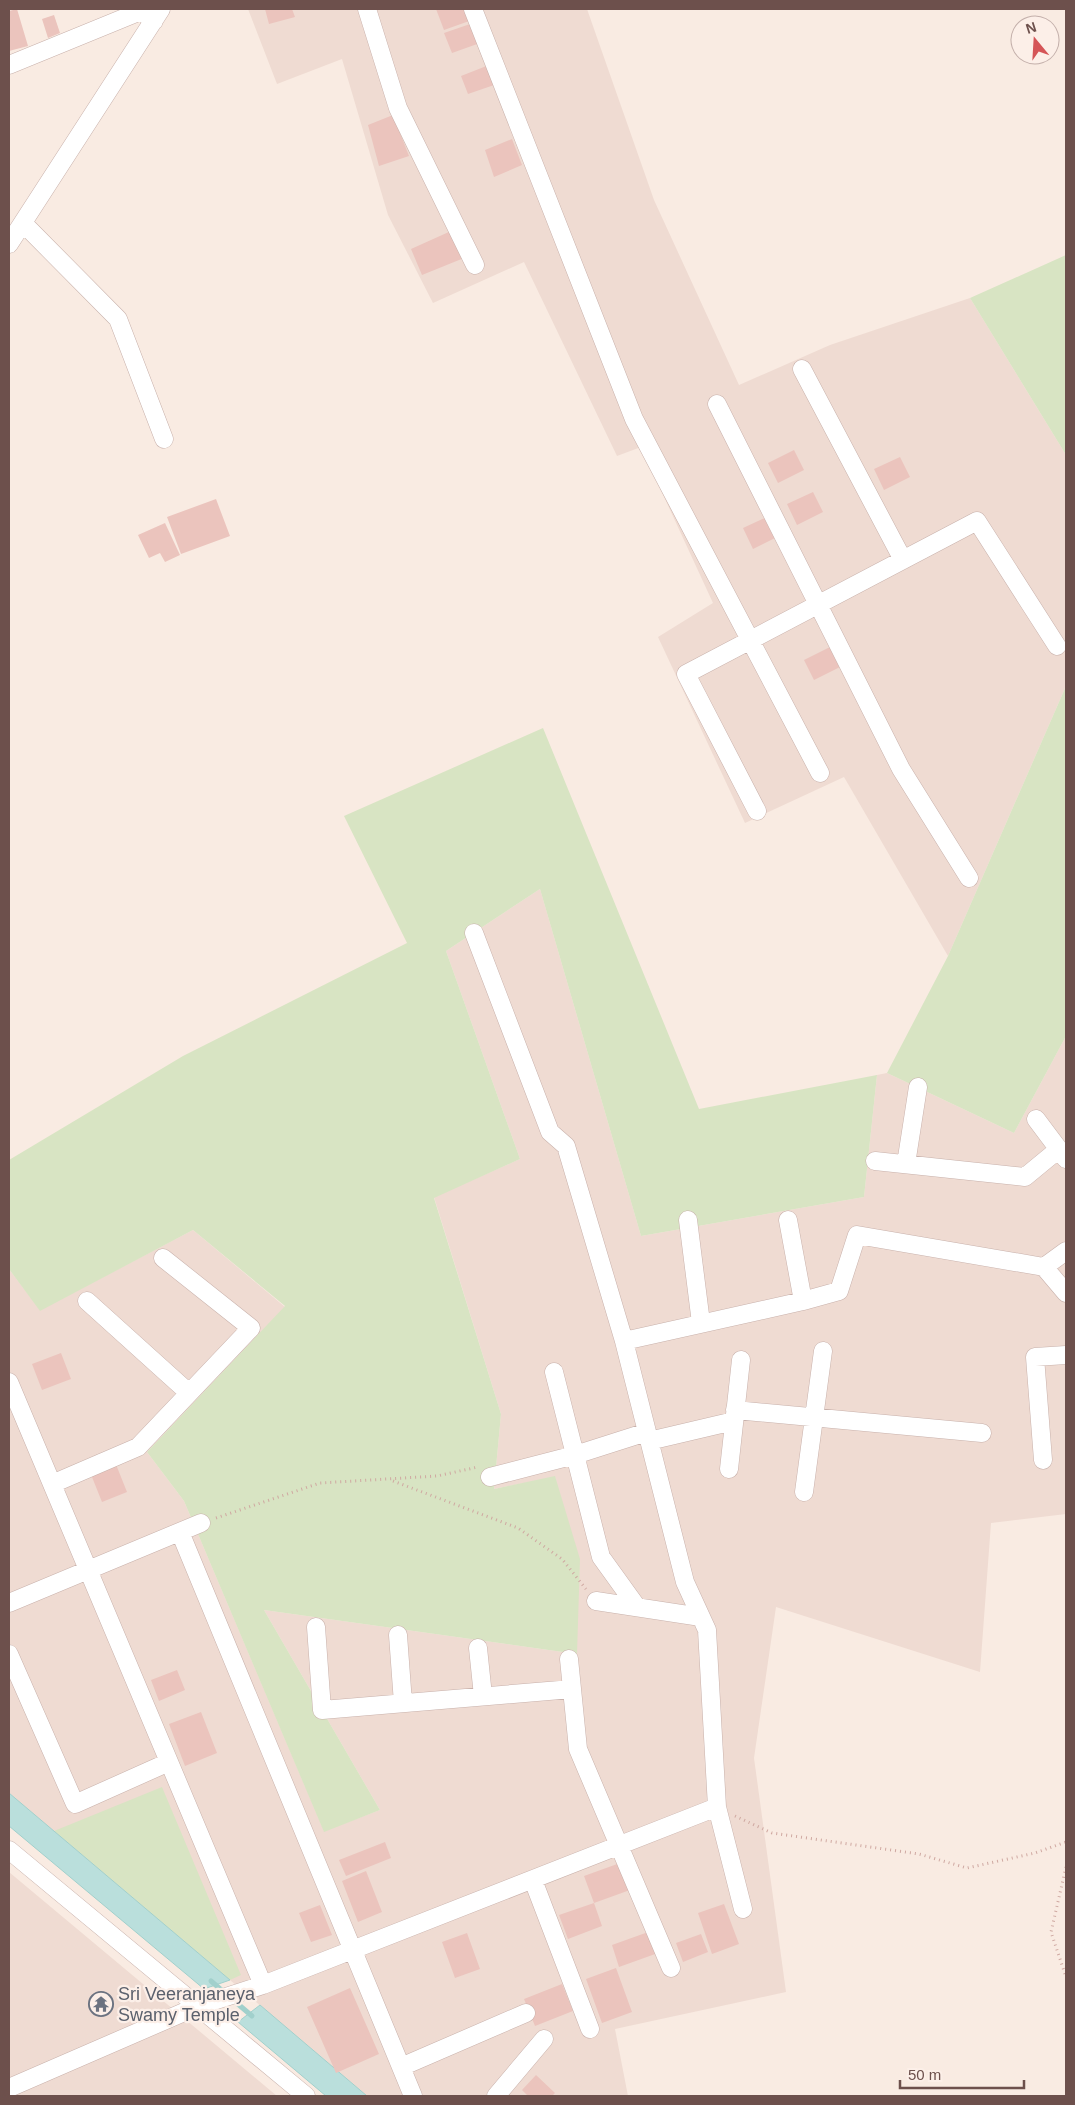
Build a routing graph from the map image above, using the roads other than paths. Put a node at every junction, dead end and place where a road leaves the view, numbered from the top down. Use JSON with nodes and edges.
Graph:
{"nodes":[{"id":1,"x":367,"y":9,"type":"edge"},
{"id":2,"x":473,"y":9,"type":"edge"},
{"id":3,"x":149,"y":12,"type":"edge"},
{"id":4,"x":9,"y":65,"type":"edge"},
{"id":5,"x":14,"y":234,"type":"edge"},
{"id":6,"x":475,"y":265,"type":"dead end"},
{"id":7,"x":802,"y":369,"type":"dead end"},
{"id":8,"x":717,"y":404,"type":"dead end"},
{"id":9,"x":164,"y":439,"type":"dead end"},
{"id":10,"x":903,"y":560,"type":"junction"},
{"id":11,"x":818,"y":605,"type":"junction"},
{"id":12,"x":750,"y":640,"type":"junction"},
{"id":13,"x":1057,"y":646,"type":"dead end"},
{"id":14,"x":820,"y":773,"type":"dead end"},
{"id":15,"x":757,"y":811,"type":"dead end"},
{"id":16,"x":969,"y":878,"type":"dead end"},
{"id":17,"x":474,"y":933,"type":"dead end"},
{"id":18,"x":918,"y":1087,"type":"dead end"},
{"id":19,"x":1036,"y":1119,"type":"dead end"},
{"id":20,"x":1062,"y":1154,"type":"edge"},
{"id":21,"x":875,"y":1161,"type":"dead end"},
{"id":22,"x":906,"y":1164,"type":"junction"},
{"id":23,"x":688,"y":1220,"type":"dead end"},
{"id":24,"x":788,"y":1220,"type":"dead end"},
{"id":25,"x":1066,"y":1251,"type":"edge"},
{"id":26,"x":163,"y":1258,"type":"dead end"},
{"id":27,"x":1044,"y":1267,"type":"junction"},
{"id":28,"x":1066,"y":1293,"type":"edge"},
{"id":29,"x":87,"y":1301,"type":"dead end"},
{"id":30,"x":803,"y":1302,"type":"junction"},
{"id":31,"x":701,"y":1323,"type":"junction"},
{"id":32,"x":624,"y":1341,"type":"junction"},
{"id":33,"x":824,"y":1351,"type":"dead end"},
{"id":34,"x":1066,"y":1355,"type":"edge"},
{"id":35,"x":741,"y":1360,"type":"dead end"},
{"id":36,"x":554,"y":1372,"type":"dead end"},
{"id":37,"x":9,"y":1382,"type":"edge"},
{"id":38,"x":189,"y":1393,"type":"junction"},
{"id":39,"x":735,"y":1415,"type":"junction"},
{"id":40,"x":815,"y":1417,"type":"junction"},
{"id":41,"x":982,"y":1433,"type":"dead end"},
{"id":42,"x":648,"y":1437,"type":"junction"},
{"id":43,"x":575,"y":1455,"type":"junction"},
{"id":44,"x":1043,"y":1460,"type":"dead end"},
{"id":45,"x":729,"y":1469,"type":"dead end"},
{"id":46,"x":490,"y":1476,"type":"road end"},
{"id":47,"x":52,"y":1484,"type":"junction"},
{"id":48,"x":804,"y":1492,"type":"dead end"},
{"id":49,"x":201,"y":1523,"type":"road end"},
{"id":50,"x":180,"y":1532,"type":"junction"},
{"id":51,"x":88,"y":1570,"type":"junction"},
{"id":52,"x":596,"y":1601,"type":"road end"},
{"id":53,"x":9,"y":1603,"type":"edge"},
{"id":54,"x":637,"y":1608,"type":"junction"},
{"id":55,"x":701,"y":1617,"type":"junction"},
{"id":56,"x":316,"y":1627,"type":"dead end"},
{"id":57,"x":398,"y":1635,"type":"dead end"},
{"id":58,"x":478,"y":1648,"type":"dead end"},
{"id":59,"x":9,"y":1654,"type":"edge"},
{"id":60,"x":569,"y":1659,"type":"dead end"},
{"id":61,"x":572,"y":1689,"type":"junction"},
{"id":62,"x":483,"y":1696,"type":"junction"},
{"id":63,"x":403,"y":1703,"type":"junction"},
{"id":64,"x":169,"y":1762,"type":"junction"},
{"id":65,"x":717,"y":1807,"type":"junction"},
{"id":66,"x":618,"y":1846,"type":"junction"},
{"id":67,"x":9,"y":1850,"type":"edge"},
{"id":68,"x":533,"y":1880,"type":"junction"},
{"id":69,"x":743,"y":1909,"type":"dead end"},
{"id":70,"x":351,"y":1949,"type":"junction"},
{"id":71,"x":671,"y":1968,"type":"dead end"},
{"id":72,"x":263,"y":1985,"type":"junction"},
{"id":73,"x":202,"y":2005,"type":"junction"},
{"id":74,"x":526,"y":2013,"type":"dead end"},
{"id":75,"x":590,"y":2029,"type":"dead end"},
{"id":76,"x":544,"y":2039,"type":"dead end"},
{"id":77,"x":401,"y":2067,"type":"junction"},
{"id":78,"x":9,"y":2088,"type":"edge"},
{"id":79,"x":306,"y":2096,"type":"edge"},
{"id":80,"x":413,"y":2096,"type":"edge"},
{"id":81,"x":496,"y":2096,"type":"edge"}],
"edges":[{"from":1,"to":6,"type":"street"},
{"from":2,"to":12,"type":"street"},
{"from":3,"to":4,"type":"street"},
{"from":3,"to":5,"type":"street"},
{"from":5,"to":9,"type":"street"},
{"from":7,"to":10,"type":"street"},
{"from":8,"to":11,"type":"street"},
{"from":10,"to":11,"type":"street"},
{"from":10,"to":13,"type":"street"},
{"from":11,"to":12,"type":"street"},
{"from":11,"to":16,"type":"street"},
{"from":12,"to":14,"type":"street"},
{"from":12,"to":15,"type":"street"},
{"from":17,"to":32,"type":"street"},
{"from":18,"to":22,"type":"street"},
{"from":19,"to":20,"type":"street"},
{"from":20,"to":22,"type":"street"},
{"from":21,"to":22,"type":"street"},
{"from":23,"to":31,"type":"street"},
{"from":24,"to":30,"type":"street"},
{"from":25,"to":27,"type":"street"},
{"from":26,"to":38,"type":"street"},
{"from":27,"to":28,"type":"street"},
{"from":27,"to":30,"type":"street"},
{"from":29,"to":38,"type":"street"},
{"from":30,"to":31,"type":"street"},
{"from":31,"to":32,"type":"street"},
{"from":32,"to":42,"type":"street"},
{"from":33,"to":40,"type":"street"},
{"from":34,"to":44,"type":"street"},
{"from":35,"to":39,"type":"street"},
{"from":36,"to":43,"type":"street"},
{"from":37,"to":47,"type":"street"},
{"from":38,"to":47,"type":"street"},
{"from":39,"to":40,"type":"street"},
{"from":39,"to":42,"type":"street"},
{"from":39,"to":45,"type":"street"},
{"from":40,"to":41,"type":"street"},
{"from":40,"to":48,"type":"street"},
{"from":42,"to":43,"type":"street"},
{"from":42,"to":55,"type":"street"},
{"from":43,"to":46,"type":"street"},
{"from":43,"to":54,"type":"street"},
{"from":47,"to":51,"type":"street"},
{"from":49,"to":50,"type":"street"},
{"from":50,"to":51,"type":"street"},
{"from":50,"to":70,"type":"street"},
{"from":51,"to":53,"type":"street"},
{"from":51,"to":64,"type":"street"},
{"from":52,"to":54,"type":"street"},
{"from":54,"to":55,"type":"street"},
{"from":55,"to":65,"type":"street"},
{"from":56,"to":63,"type":"street"},
{"from":57,"to":63,"type":"street"},
{"from":58,"to":62,"type":"street"},
{"from":59,"to":64,"type":"street"},
{"from":60,"to":61,"type":"street"},
{"from":61,"to":62,"type":"street"},
{"from":61,"to":66,"type":"street"},
{"from":62,"to":63,"type":"street"},
{"from":64,"to":72,"type":"street"},
{"from":65,"to":66,"type":"street"},
{"from":65,"to":69,"type":"street"},
{"from":66,"to":68,"type":"street"},
{"from":66,"to":71,"type":"street"},
{"from":67,"to":73,"type":"street"},
{"from":68,"to":70,"type":"street"},
{"from":68,"to":75,"type":"street"},
{"from":70,"to":72,"type":"street"},
{"from":70,"to":77,"type":"street"},
{"from":72,"to":73,"type":"street"},
{"from":73,"to":78,"type":"street"},
{"from":73,"to":79,"type":"street"},
{"from":74,"to":77,"type":"street"},
{"from":76,"to":81,"type":"street"},
{"from":77,"to":80,"type":"street"}]}
